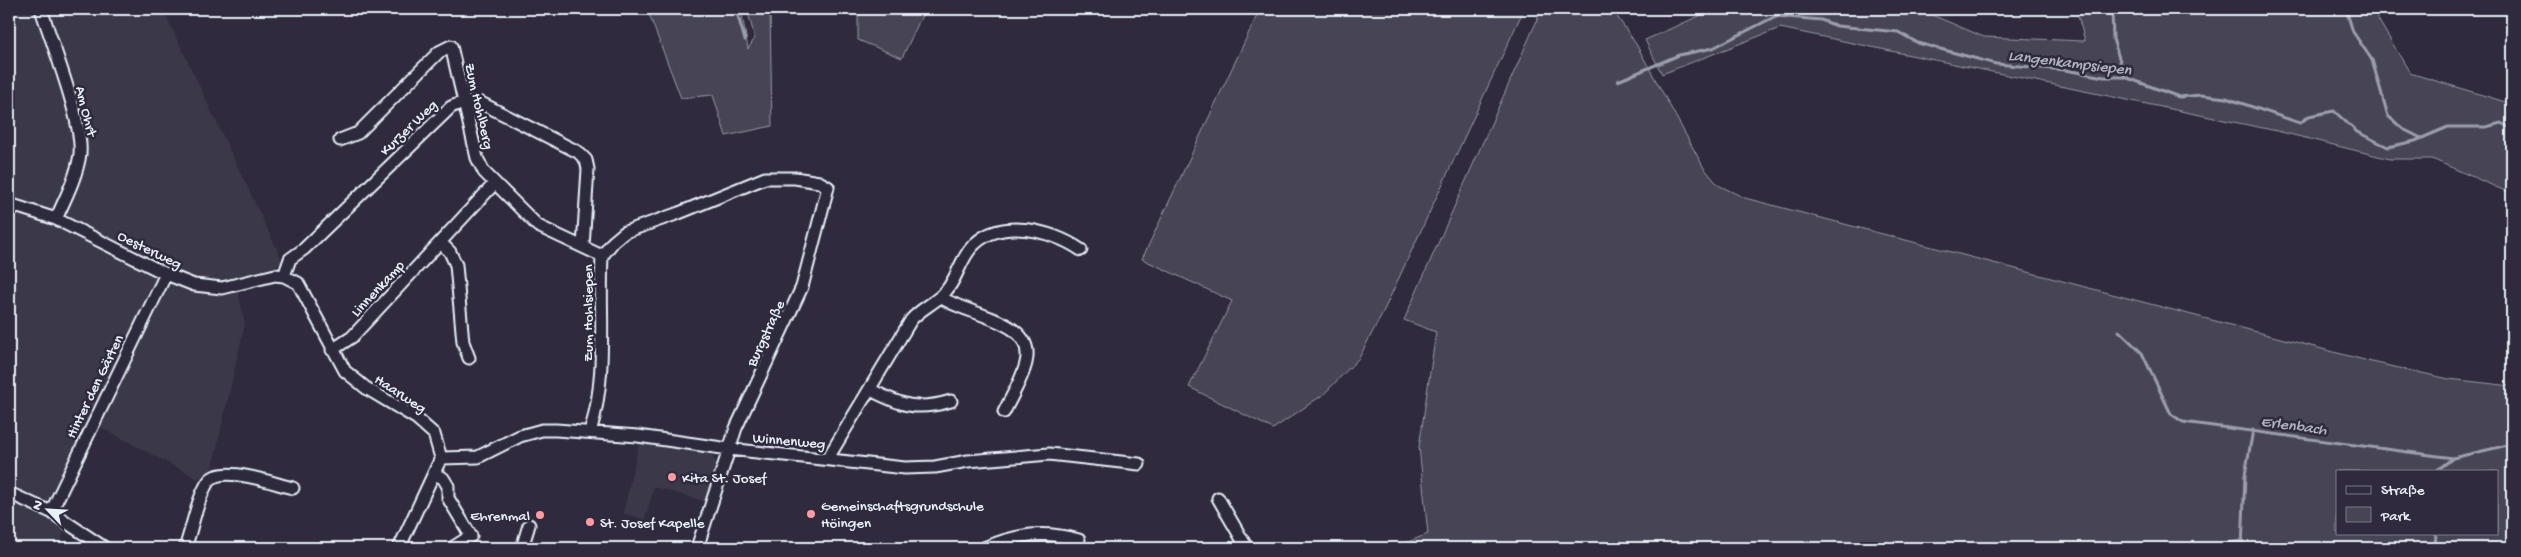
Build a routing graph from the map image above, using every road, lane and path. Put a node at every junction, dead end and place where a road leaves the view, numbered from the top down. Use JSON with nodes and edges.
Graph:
{"nodes":[{"id":1,"x":41,"y":9,"type":"edge"},
{"id":2,"x":463,"y":102,"type":"junction"},
{"id":3,"x":340,"y":140,"type":"dead end"},
{"id":4,"x":765,"y":178,"type":"joint"},
{"id":5,"x":495,"y":183,"type":"junction"},
{"id":6,"x":9,"y":204,"type":"edge"},
{"id":7,"x":56,"y":219,"type":"junction"},
{"id":8,"x":440,"y":242,"type":"junction"},
{"id":9,"x":583,"y":247,"type":"junction"},
{"id":10,"x":1081,"y":250,"type":"dead end"},
{"id":11,"x":602,"y":256,"type":"junction"},
{"id":12,"x":166,"y":274,"type":"junction"},
{"id":13,"x":284,"y":276,"type":"junction"},
{"id":14,"x":942,"y":297,"type":"junction"},
{"id":15,"x":332,"y":350,"type":"junction"},
{"id":16,"x":469,"y":358,"type":"dead end"},
{"id":17,"x":871,"y":390,"type":"junction"},
{"id":18,"x":952,"y":401,"type":"dead end"},
{"id":19,"x":1004,"y":412,"type":"dead end"},
{"id":20,"x":590,"y":432,"type":"junction"},
{"id":21,"x":730,"y":449,"type":"junction"},
{"id":22,"x":441,"y":458,"type":"junction"},
{"id":23,"x":828,"y":458,"type":"junction"},
{"id":24,"x":1139,"y":464,"type":"dead end"},
{"id":25,"x":434,"y":474,"type":"junction"},
{"id":26,"x":293,"y":488,"type":"dead end"},
{"id":27,"x":9,"y":493,"type":"edge"},
{"id":28,"x":1218,"y":498,"type":"dead end"},
{"id":29,"x":50,"y":512,"type":"junction"},
{"id":30,"x":529,"y":525,"type":"dead end"},
{"id":31,"x":1079,"y":540,"type":"dead end"},
{"id":32,"x":104,"y":548,"type":"edge"},
{"id":33,"x":185,"y":548,"type":"edge"},
{"id":34,"x":399,"y":548,"type":"edge"},
{"id":35,"x":452,"y":548,"type":"edge"},
{"id":36,"x":522,"y":548,"type":"edge"},
{"id":37,"x":698,"y":548,"type":"edge"},
{"id":38,"x":984,"y":548,"type":"edge"},
{"id":39,"x":1247,"y":548,"type":"edge"}],
"edges":[{"from":1,"to":7,"type":"street","name":"Am Ohrt"},
{"from":2,"to":3,"type":"street","name":"Zum Hohlberg"},
{"from":2,"to":5,"type":"street","name":"Zum Hohlberg"},
{"from":2,"to":9,"type":"street"},
{"from":2,"to":13,"type":"street","name":"Kurzer Weg"},
{"from":4,"to":11,"type":"street","name":"Zum Hohlsiepen"},
{"from":4,"to":21,"type":"street","name":"Burgstraße"},
{"from":5,"to":8,"type":"street","name":"Linnenkamp"},
{"from":5,"to":9,"type":"street","name":"Zum Hohlberg"},
{"from":6,"to":7,"type":"street","name":"Oesterweg"},
{"from":7,"to":12,"type":"street","name":"Oesterweg"},
{"from":8,"to":15,"type":"street","name":"Linnenkamp"},
{"from":8,"to":16,"type":"street"},
{"from":9,"to":11,"type":"street","name":"Zum Hohlberg"},
{"from":10,"to":14,"type":"street"},
{"from":11,"to":20,"type":"street","name":"Zum Hohlsiepen"},
{"from":12,"to":13,"type":"street","name":"Oesterweg"},
{"from":12,"to":29,"type":"street","name":"Hinter den Gärten"},
{"from":13,"to":15,"type":"street","name":"Haarweg"},
{"from":14,"to":17,"type":"street"},
{"from":14,"to":19,"type":"street"},
{"from":15,"to":22,"type":"street","name":"Haarweg"},
{"from":17,"to":18,"type":"street"},
{"from":17,"to":23,"type":"street"},
{"from":20,"to":21,"type":"street","name":"Winnenweg"},
{"from":20,"to":22,"type":"street","name":"Winnenweg"},
{"from":21,"to":23,"type":"street","name":"Winnenweg"},
{"from":21,"to":37,"type":"street","name":"Burgstraße"},
{"from":22,"to":25,"type":"street"},
{"from":23,"to":24,"type":"street","name":"Winnenweg"},
{"from":25,"to":34,"type":"street"},
{"from":25,"to":35,"type":"street"},
{"from":26,"to":33,"type":"street"},
{"from":27,"to":29,"type":"street"},
{"from":28,"to":39,"type":"street"},
{"from":29,"to":32,"type":"street"},
{"from":30,"to":36,"type":"street"},
{"from":31,"to":38,"type":"street"}]}
